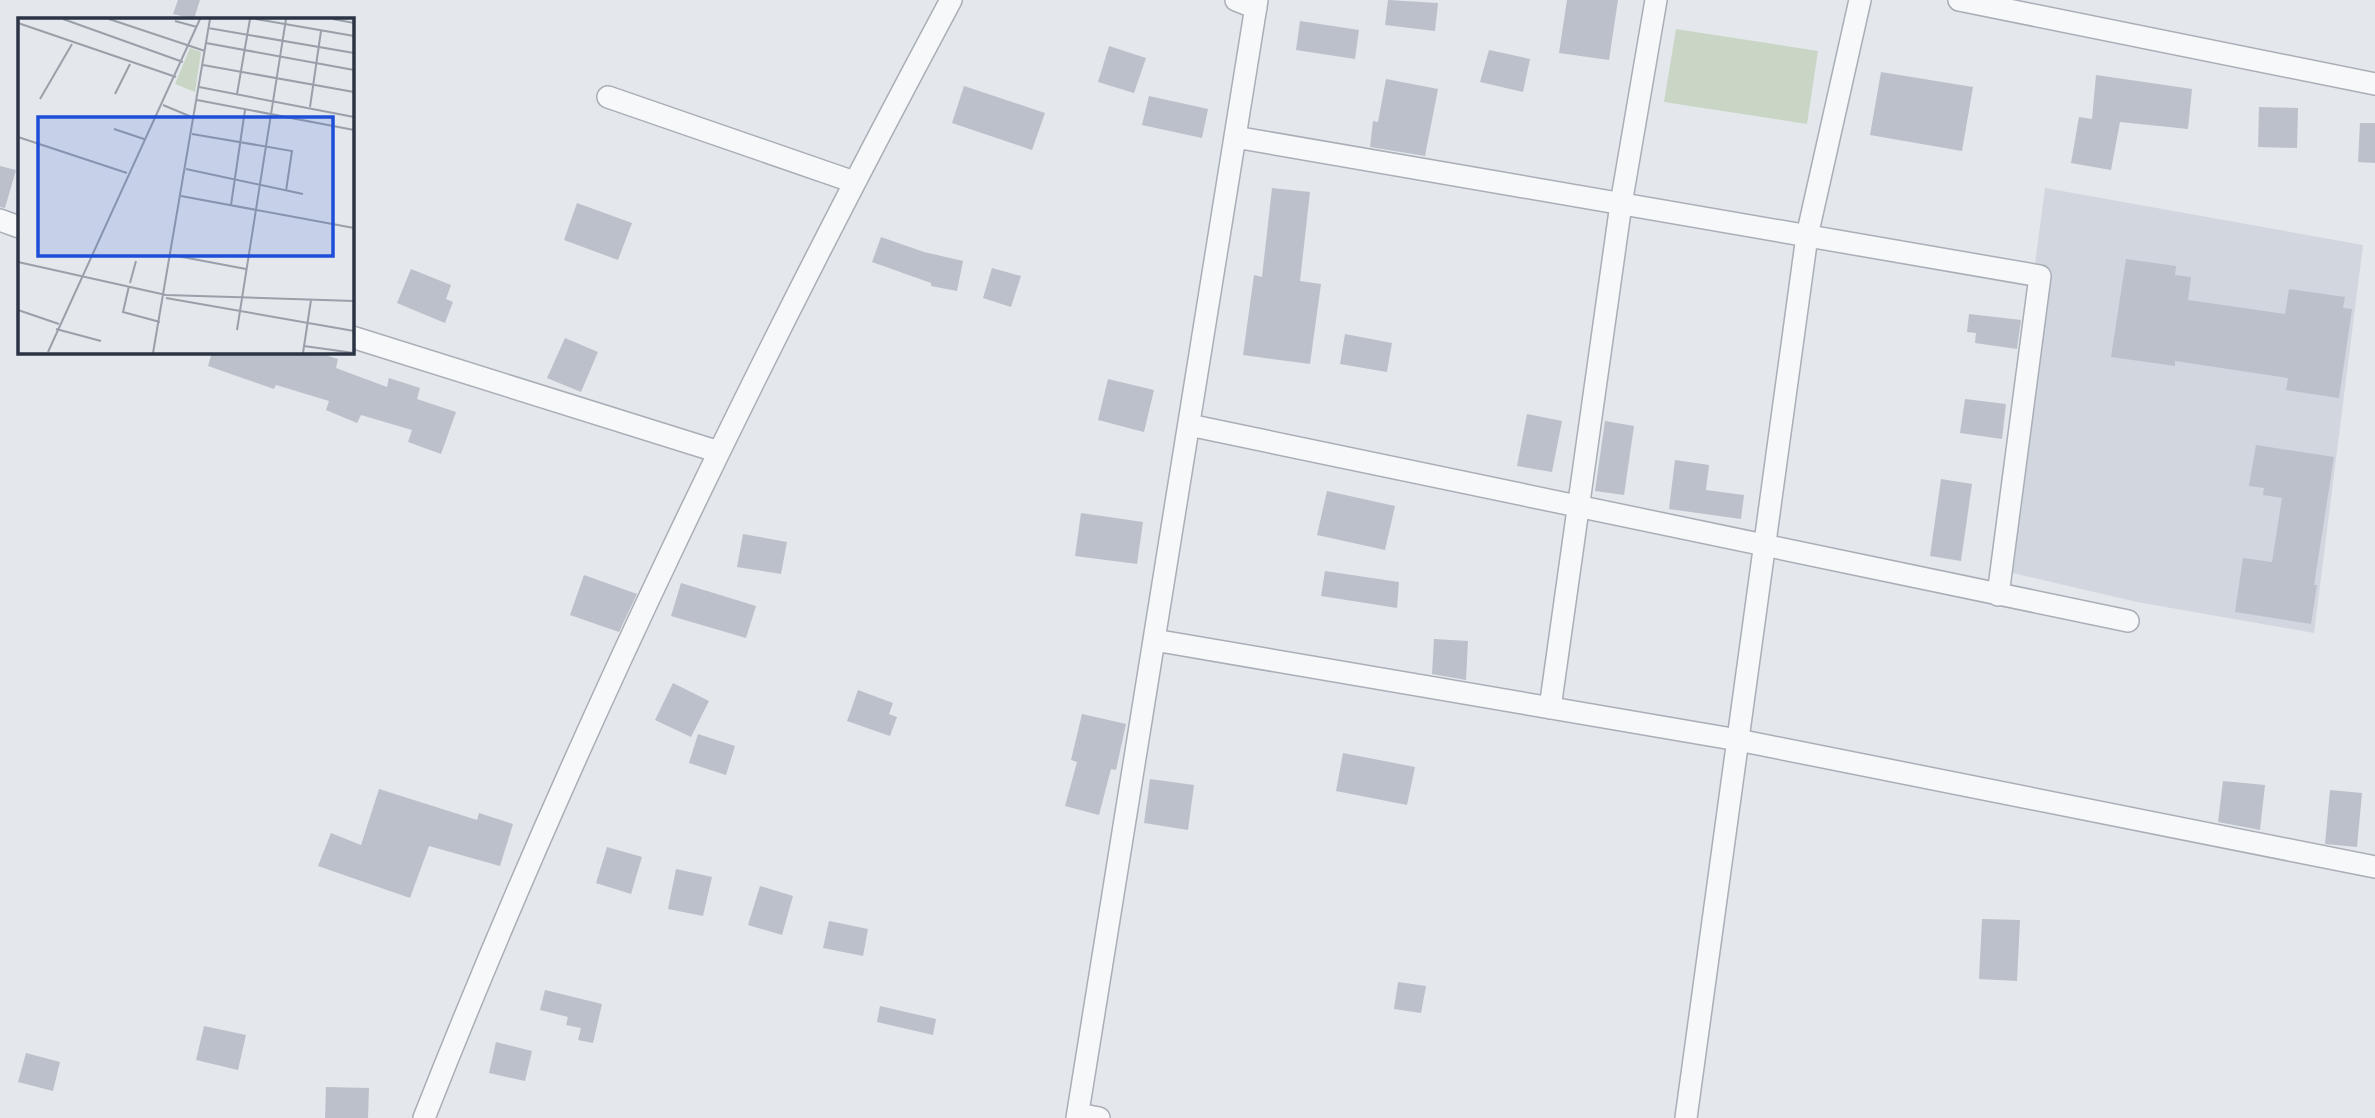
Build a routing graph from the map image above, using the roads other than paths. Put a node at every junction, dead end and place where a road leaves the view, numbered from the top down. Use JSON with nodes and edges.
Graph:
{"nodes":[{"id":1,"x":951,"y":0,"type":"edge"},
{"id":2,"x":1656,"y":0,"type":"edge"},
{"id":3,"x":1860,"y":0,"type":"edge"},
{"id":4,"x":1959,"y":0,"type":"edge"},
{"id":5,"x":1250,"y":3,"type":"edge"},
{"id":6,"x":2375,"y":84,"type":"edge"},
{"id":7,"x":608,"y":97,"type":"dead end"},
{"id":8,"x":1235,"y":137,"type":"junction"},
{"id":9,"x":854,"y":182,"type":"junction"},
{"id":10,"x":1621,"y":204,"type":"junction"},
{"id":11,"x":0,"y":220,"type":"edge"},
{"id":12,"x":18,"y":227,"type":"edge"},
{"id":13,"x":1807,"y":236,"type":"junction"},
{"id":14,"x":354,"y":338,"type":"edge"},
{"id":15,"x":1189,"y":425,"type":"junction"},
{"id":16,"x":719,"y":452,"type":"junction"},
{"id":17,"x":1577,"y":508,"type":"junction"},
{"id":18,"x":1765,"y":548,"type":"junction"},
{"id":19,"x":1998,"y":595,"type":"junction"},
{"id":20,"x":2127,"y":621,"type":"dead end"},
{"id":21,"x":1154,"y":640,"type":"junction"},
{"id":22,"x":1550,"y":708,"type":"junction"},
{"id":23,"x":1738,"y":740,"type":"junction"},
{"id":24,"x":2375,"y":867,"type":"edge"},
{"id":25,"x":1078,"y":1116,"type":"edge"},
{"id":26,"x":424,"y":1118,"type":"edge"},
{"id":27,"x":1099,"y":1118,"type":"edge"},
{"id":28,"x":1686,"y":1118,"type":"edge"}],
"edges":[{"from":1,"to":9,"type":"street"},
{"from":2,"to":10,"type":"street"},
{"from":3,"to":13,"type":"street"},
{"from":4,"to":6,"type":"street"},
{"from":5,"to":8,"type":"street"},
{"from":7,"to":9,"type":"street"},
{"from":8,"to":10,"type":"street"},
{"from":8,"to":15,"type":"street"},
{"from":9,"to":16,"type":"street"},
{"from":10,"to":13,"type":"street"},
{"from":10,"to":17,"type":"street"},
{"from":11,"to":12,"type":"street"},
{"from":13,"to":18,"type":"street"},
{"from":13,"to":19,"type":"street"},
{"from":14,"to":16,"type":"street"},
{"from":15,"to":17,"type":"street"},
{"from":15,"to":21,"type":"street"},
{"from":16,"to":26,"type":"street"},
{"from":17,"to":18,"type":"street"},
{"from":17,"to":22,"type":"street"},
{"from":18,"to":19,"type":"street"},
{"from":18,"to":23,"type":"street"},
{"from":19,"to":20,"type":"street"},
{"from":21,"to":22,"type":"street"},
{"from":21,"to":25,"type":"street"},
{"from":22,"to":23,"type":"street"},
{"from":23,"to":24,"type":"street"},
{"from":23,"to":28,"type":"street"},
{"from":25,"to":27,"type":"street"}]}
